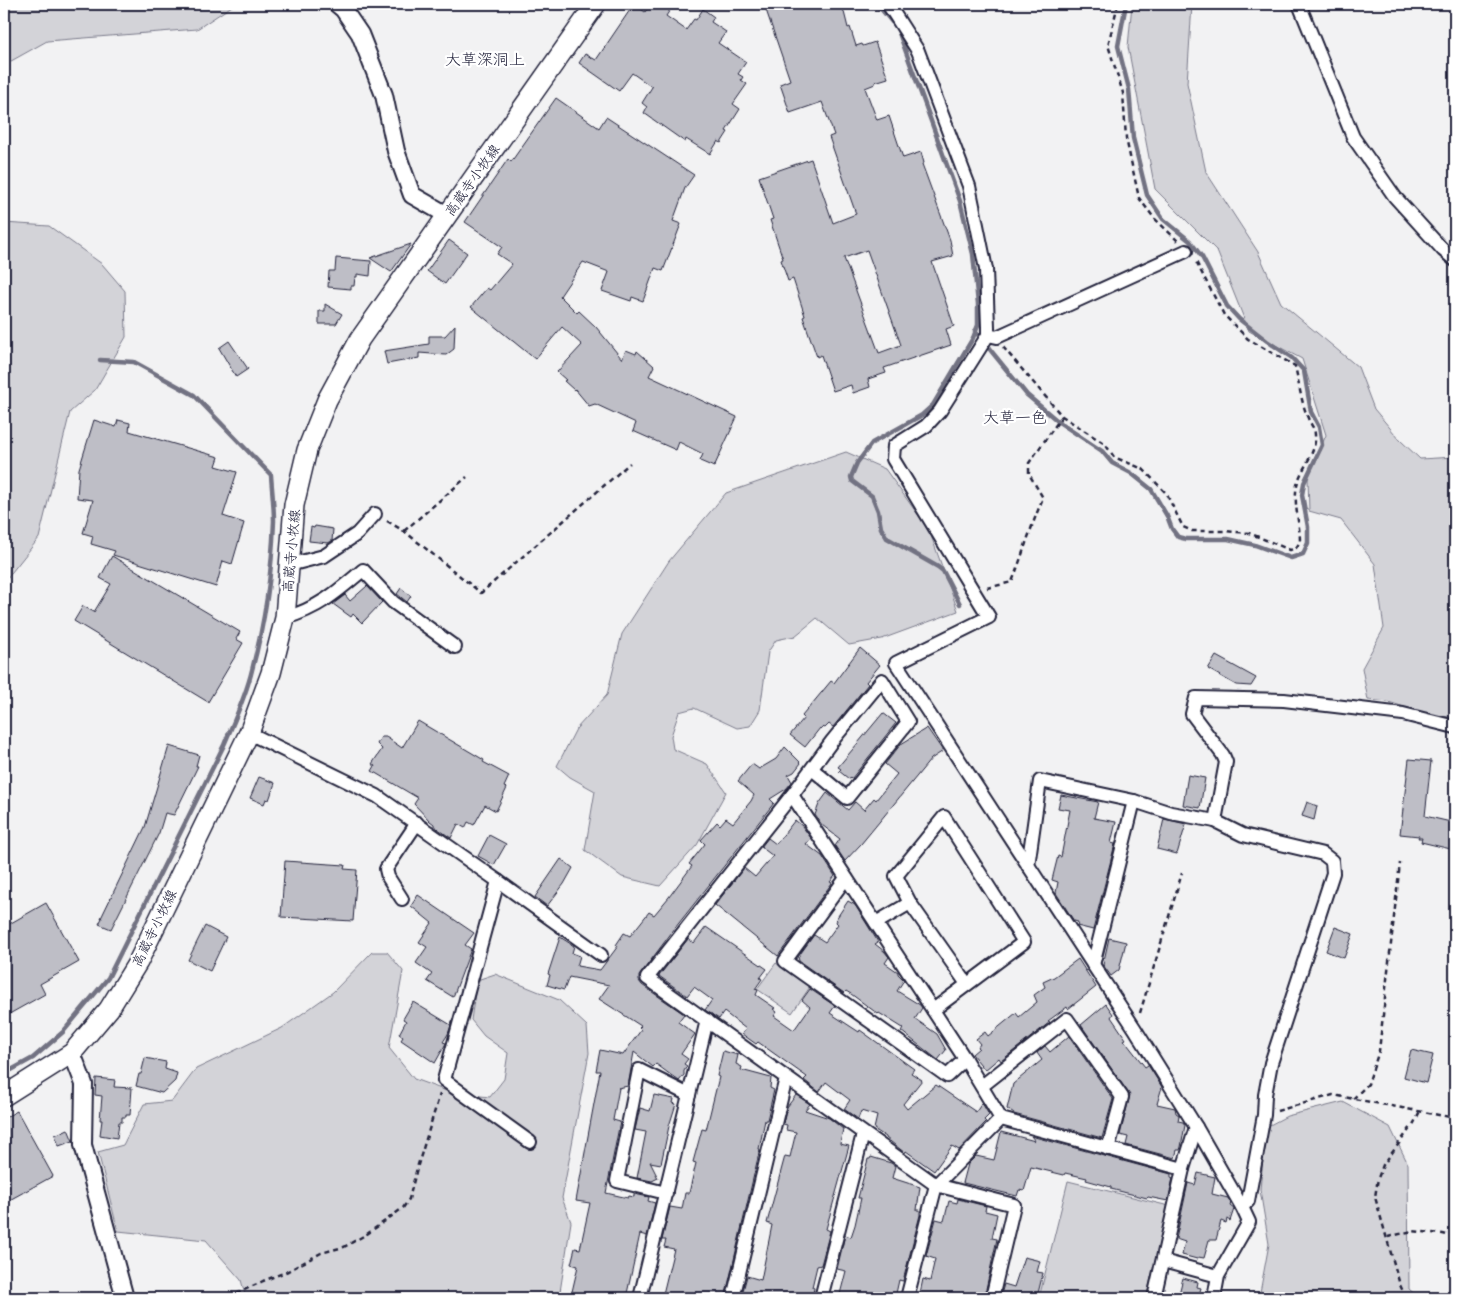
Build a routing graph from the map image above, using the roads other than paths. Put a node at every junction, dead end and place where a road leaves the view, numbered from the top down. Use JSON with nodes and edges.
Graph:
{"nodes":[{"id":1,"x":596,"y":4,"type":"edge"},
{"id":2,"x":888,"y":4,"type":"edge"},
{"id":3,"x":1299,"y":4,"type":"edge"},
{"id":4,"x":341,"y":5,"type":"edge"},
{"id":5,"x":447,"y":215,"type":"junction"},
{"id":6,"x":1186,"y":251,"type":"road end"},
{"id":7,"x":1455,"y":260,"type":"edge"},
{"id":8,"x":992,"y":336,"type":"junction"},
{"id":9,"x":375,"y":514,"type":"road end"},
{"id":10,"x":289,"y":565,"type":"junction"},
{"id":11,"x":285,"y":618,"type":"junction"},
{"id":12,"x":455,"y":648,"type":"dead end"},
{"id":13,"x":1455,"y":727,"type":"edge"},
{"id":14,"x":248,"y":732,"type":"junction"},
{"id":15,"x":812,"y":768,"type":"junction"},
{"id":16,"x":792,"y":795,"type":"junction"},
{"id":17,"x":1134,"y":801,"type":"junction"},
{"id":18,"x":1215,"y":821,"type":"junction"},
{"id":19,"x":417,"y":823,"type":"junction"},
{"id":20,"x":1028,"y":866,"type":"junction"},
{"id":21,"x":846,"y":878,"type":"junction"},
{"id":22,"x":498,"y":881,"type":"junction"},
{"id":23,"x":402,"y":899,"type":"dead end"},
{"id":24,"x":910,"y":903,"type":"junction"},
{"id":25,"x":876,"y":923,"type":"junction"},
{"id":26,"x":601,"y":955,"type":"dead end"},
{"id":27,"x":1093,"y":965,"type":"junction"},
{"id":28,"x":967,"y":984,"type":"junction"},
{"id":29,"x":933,"y":1010,"type":"junction"},
{"id":30,"x":707,"y":1020,"type":"junction"},
{"id":31,"x":72,"y":1053,"type":"junction"},
{"id":32,"x":965,"y":1059,"type":"junction"},
{"id":33,"x":786,"y":1078,"type":"junction"},
{"id":34,"x":982,"y":1086,"type":"junction"},
{"id":35,"x":689,"y":1095,"type":"junction"},
{"id":36,"x":4,"y":1096,"type":"edge"},
{"id":37,"x":1001,"y":1119,"type":"junction"},
{"id":38,"x":1196,"y":1127,"type":"junction"},
{"id":39,"x":864,"y":1134,"type":"junction"},
{"id":40,"x":530,"y":1142,"type":"dead end"},
{"id":41,"x":1108,"y":1149,"type":"junction"},
{"id":42,"x":1183,"y":1169,"type":"junction"},
{"id":43,"x":936,"y":1185,"type":"junction"},
{"id":44,"x":666,"y":1193,"type":"junction"},
{"id":45,"x":1242,"y":1207,"type":"junction"},
{"id":46,"x":1162,"y":1262,"type":"junction"},
{"id":47,"x":1218,"y":1276,"type":"junction"},
{"id":48,"x":125,"y":1298,"type":"edge"},
{"id":49,"x":640,"y":1298,"type":"edge"},
{"id":50,"x":733,"y":1298,"type":"edge"},
{"id":51,"x":822,"y":1298,"type":"edge"},
{"id":52,"x":907,"y":1298,"type":"edge"},
{"id":53,"x":992,"y":1298,"type":"edge"},
{"id":54,"x":1154,"y":1298,"type":"edge"},
{"id":55,"x":1214,"y":1298,"type":"edge"}],
"edges":[{"from":1,"to":5,"type":"main road","name":"高蔵寺小牧線"},
{"from":2,"to":8,"type":"street"},
{"from":3,"to":7,"type":"street"},
{"from":4,"to":5,"type":"street"},
{"from":5,"to":10,"type":"main road","name":"高蔵寺小牧線"},
{"from":6,"to":8,"type":"street"},
{"from":8,"to":20,"type":"street"},
{"from":9,"to":10,"type":"street"},
{"from":10,"to":11,"type":"main road","name":"高蔵寺小牧線"},
{"from":11,"to":12,"type":"street"},
{"from":11,"to":14,"type":"main road","name":"高蔵寺小牧線"},
{"from":13,"to":18,"type":"street"},
{"from":14,"to":19,"type":"street"},
{"from":14,"to":31,"type":"main road","name":"高蔵寺小牧線"},
{"from":15,"to":15,"type":"street"},
{"from":15,"to":16,"type":"street"},
{"from":16,"to":21,"type":"street"},
{"from":16,"to":30,"type":"street"},
{"from":17,"to":18,"type":"street"},
{"from":17,"to":20,"type":"street"},
{"from":17,"to":27,"type":"street"},
{"from":18,"to":45,"type":"street"},
{"from":19,"to":22,"type":"street"},
{"from":19,"to":23,"type":"street"},
{"from":20,"to":27,"type":"street"},
{"from":21,"to":25,"type":"street"},
{"from":21,"to":32,"type":"street"},
{"from":22,"to":26,"type":"street"},
{"from":22,"to":40,"type":"street"},
{"from":24,"to":25,"type":"street"},
{"from":24,"to":28,"type":"street"},
{"from":24,"to":28,"type":"street"},
{"from":25,"to":29,"type":"street"},
{"from":27,"to":38,"type":"street"},
{"from":28,"to":29,"type":"street"},
{"from":29,"to":32,"type":"street"},
{"from":30,"to":33,"type":"street"},
{"from":30,"to":35,"type":"street"},
{"from":31,"to":36,"type":"main road","name":"高蔵寺小牧線"},
{"from":31,"to":48,"type":"street"},
{"from":32,"to":34,"type":"street"},
{"from":33,"to":39,"type":"street"},
{"from":33,"to":50,"type":"street"},
{"from":34,"to":37,"type":"street"},
{"from":34,"to":41,"type":"street"},
{"from":35,"to":44,"type":"street"},
{"from":35,"to":44,"type":"street"},
{"from":37,"to":41,"type":"street"},
{"from":37,"to":43,"type":"street"},
{"from":38,"to":42,"type":"street"},
{"from":38,"to":45,"type":"street"},
{"from":39,"to":43,"type":"street"},
{"from":39,"to":51,"type":"street"},
{"from":41,"to":42,"type":"street"},
{"from":42,"to":46,"type":"street"},
{"from":43,"to":52,"type":"street"},
{"from":43,"to":53,"type":"street"},
{"from":44,"to":49,"type":"street"},
{"from":45,"to":47,"type":"street"},
{"from":46,"to":47,"type":"street"},
{"from":46,"to":54,"type":"street"},
{"from":47,"to":55,"type":"street"}]}
